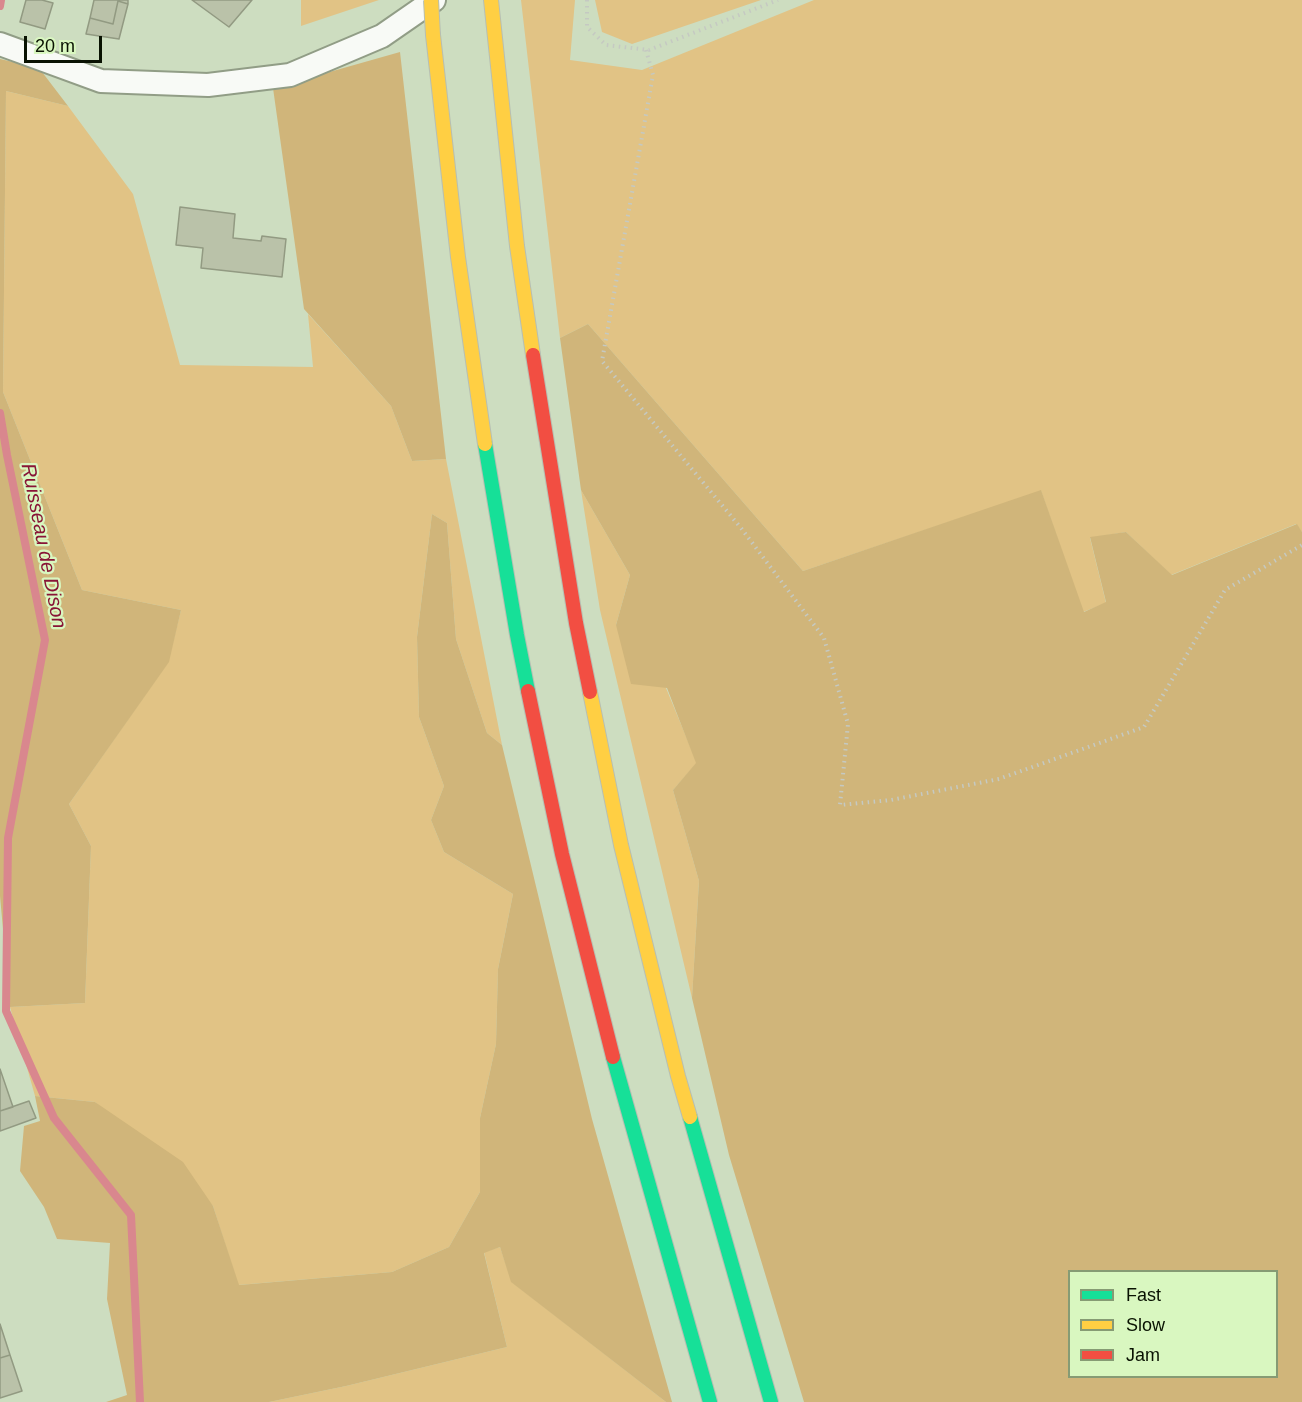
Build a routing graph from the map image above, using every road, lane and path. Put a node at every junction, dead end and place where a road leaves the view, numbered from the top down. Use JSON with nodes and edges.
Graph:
{"nodes":[{"id":1,"x":432,"y":0,"type":"edge"},
{"id":2,"x":491,"y":0,"type":"edge"},
{"id":3,"x":587,"y":0,"type":"edge"},
{"id":4,"x":778,"y":0,"type":"edge"},
{"id":5,"x":0,"y":44,"type":"edge"},
{"id":6,"x":646,"y":50,"type":"junction"},
{"id":7,"x":1302,"y":545,"type":"edge"},
{"id":8,"x":710,"y":1402,"type":"edge"},
{"id":9,"x":771,"y":1402,"type":"edge"}],
"edges":[{"from":1,"to":5,"type":"street"},
{"from":1,"to":8,"type":"highway","bridge":true},
{"from":2,"to":9,"type":"highway"},
{"from":3,"to":6,"type":"path"},
{"from":4,"to":6,"type":"path"},
{"from":6,"to":7,"type":"path"}]}
